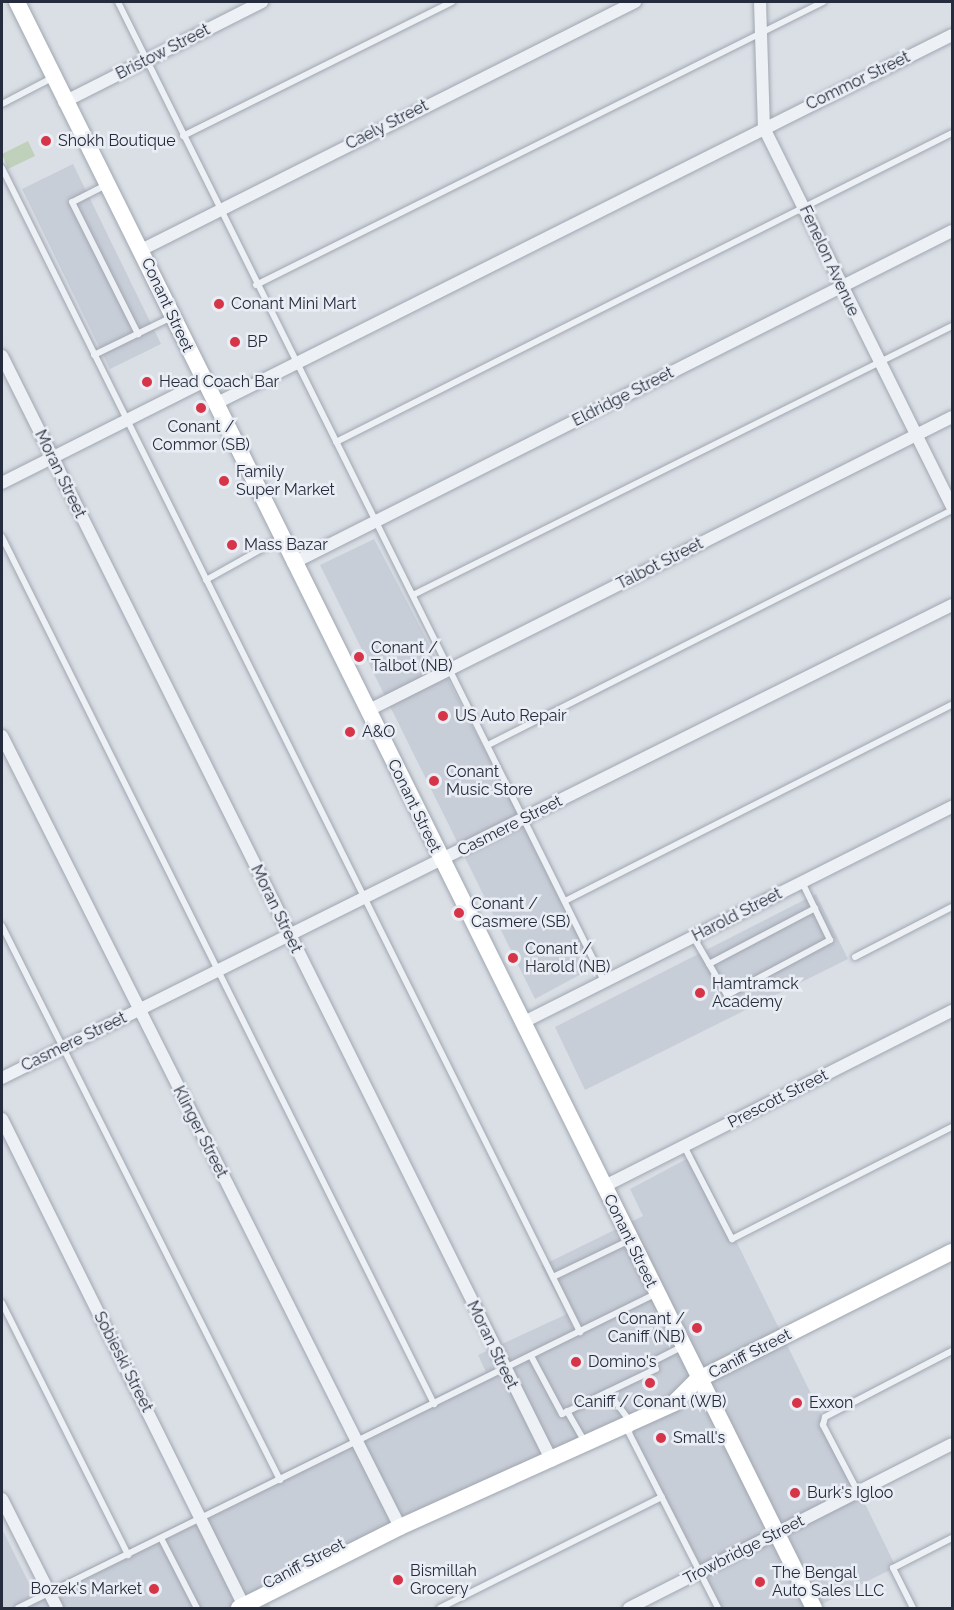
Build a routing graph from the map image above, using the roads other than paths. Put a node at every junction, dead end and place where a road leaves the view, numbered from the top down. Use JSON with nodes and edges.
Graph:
{"nodes":[{"id":1,"x":17,"y":2,"type":"edge"},
{"id":2,"x":118,"y":2,"type":"edge"},
{"id":3,"x":262,"y":2,"type":"edge"},
{"id":4,"x":452,"y":2,"type":"edge"},
{"id":5,"x":634,"y":2,"type":"edge"},
{"id":6,"x":760,"y":2,"type":"edge"},
{"id":7,"x":823,"y":2,"type":"edge"},
{"id":8,"x":761,"y":33,"type":"junction"},
{"id":9,"x":952,"y":35,"type":"edge"},
{"id":10,"x":146,"y":60,"type":"junction"},
{"id":11,"x":53,"y":77,"type":"junction"},
{"id":12,"x":64,"y":102,"type":"junction"},
{"id":13,"x":2,"y":104,"type":"edge"},
{"id":14,"x":764,"y":128,"type":"junction"},
{"id":15,"x":952,"y":134,"type":"edge"},
{"id":16,"x":183,"y":136,"type":"junction"},
{"id":17,"x":2,"y":168,"type":"edge"},
{"id":18,"x":107,"y":185,"type":"junction"},
{"id":19,"x":804,"y":208,"type":"junction"},
{"id":20,"x":220,"y":210,"type":"junction"},
{"id":21,"x":952,"y":231,"type":"edge"},
{"id":22,"x":141,"y":250,"type":"junction"},
{"id":23,"x":256,"y":285,"type":"junction"},
{"id":24,"x":840,"y":288,"type":"junction"},
{"id":25,"x":172,"y":317,"type":"junction"},
{"id":26,"x":952,"y":326,"type":"edge"},
{"id":27,"x":138,"y":334,"type":"junction"},
{"id":28,"x":94,"y":355,"type":"junction"},
{"id":29,"x":2,"y":357,"type":"edge"},
{"id":30,"x":878,"y":363,"type":"junction"},
{"id":31,"x":296,"y":364,"type":"junction"},
{"id":32,"x":203,"y":382,"type":"junction"},
{"id":33,"x":214,"y":404,"type":"junction"},
{"id":34,"x":952,"y":417,"type":"edge"},
{"id":35,"x":126,"y":421,"type":"junction"},
{"id":36,"x":916,"y":435,"type":"junction"},
{"id":37,"x":336,"y":442,"type":"junction"},
{"id":38,"x":52,"y":458,"type":"junction"},
{"id":39,"x":2,"y":483,"type":"edge"},
{"id":40,"x":952,"y":508,"type":"edge"},
{"id":41,"x":376,"y":522,"type":"junction"},
{"id":42,"x":2,"y":537,"type":"edge"},
{"id":43,"x":281,"y":538,"type":"junction"},
{"id":44,"x":293,"y":563,"type":"junction"},
{"id":45,"x":206,"y":580,"type":"junction"},
{"id":46,"x":413,"y":595,"type":"junction"},
{"id":47,"x":952,"y":605,"type":"edge"},
{"id":48,"x":449,"y":670,"type":"junction"},
{"id":49,"x":952,"y":705,"type":"edge"},
{"id":50,"x":367,"y":711,"type":"junction"},
{"id":51,"x":2,"y":736,"type":"edge"},
{"id":52,"x":488,"y":745,"type":"junction"},
{"id":53,"x":952,"y":807,"type":"edge"},
{"id":54,"x":524,"y":819,"type":"junction"},
{"id":55,"x":441,"y":860,"type":"junction"},
{"id":56,"x":802,"y":882,"type":"junction"},
{"id":57,"x":364,"y":898,"type":"junction"},
{"id":58,"x":565,"y":901,"type":"junction"},
{"id":59,"x":952,"y":907,"type":"edge"},
{"id":60,"x":815,"y":908,"type":"junction"},
{"id":61,"x":2,"y":926,"type":"edge"},
{"id":62,"x":289,"y":936,"type":"junction"},
{"id":63,"x":694,"y":938,"type":"junction"},
{"id":64,"x":855,"y":957,"type":"dead end"},
{"id":65,"x":709,"y":964,"type":"junction"},
{"id":66,"x":217,"y":971,"type":"junction"},
{"id":67,"x":605,"y":984,"type":"junction"},
{"id":68,"x":138,"y":1010,"type":"junction"},
{"id":69,"x":952,"y":1011,"type":"edge"},
{"id":70,"x":522,"y":1023,"type":"junction"},
{"id":71,"x":62,"y":1048,"type":"junction"},
{"id":72,"x":2,"y":1078,"type":"edge"},
{"id":73,"x":2,"y":1119,"type":"edge"},
{"id":74,"x":952,"y":1127,"type":"edge"},
{"id":75,"x":684,"y":1146,"type":"junction"},
{"id":76,"x":603,"y":1187,"type":"junction"},
{"id":77,"x":630,"y":1240,"type":"junction"},
{"id":78,"x":952,"y":1252,"type":"edge"},
{"id":79,"x":553,"y":1277,"type":"junction"},
{"id":80,"x":655,"y":1294,"type":"junction"},
{"id":81,"x":2,"y":1303,"type":"edge"},
{"id":82,"x":580,"y":1332,"type":"junction"},
{"id":83,"x":681,"y":1347,"type":"junction"},
{"id":84,"x":952,"y":1351,"type":"edge"},
{"id":85,"x":531,"y":1356,"type":"junction"},
{"id":86,"x":504,"y":1370,"type":"junction"},
{"id":87,"x":697,"y":1380,"type":"junction"},
{"id":88,"x":608,"y":1392,"type":"junction"},
{"id":89,"x":434,"y":1404,"type":"junction"},
{"id":90,"x":567,"y":1411,"type":"junction"},
{"id":91,"x":631,"y":1422,"type":"junction"},
{"id":92,"x":357,"y":1442,"type":"junction"},
{"id":93,"x":586,"y":1444,"type":"junction"},
{"id":94,"x":952,"y":1444,"type":"edge"},
{"id":95,"x":552,"y":1461,"type":"junction"},
{"id":96,"x":280,"y":1480,"type":"junction"},
{"id":97,"x":858,"y":1492,"type":"junction"},
{"id":98,"x":662,"y":1497,"type":"junction"},
{"id":99,"x":2,"y":1499,"type":"edge"},
{"id":100,"x":202,"y":1519,"type":"junction"},
{"id":101,"x":400,"y":1527,"type":"junction"},
{"id":102,"x":777,"y":1533,"type":"junction"},
{"id":103,"x":952,"y":1538,"type":"edge"},
{"id":104,"x":161,"y":1539,"type":"junction"},
{"id":105,"x":128,"y":1555,"type":"junction"},
{"id":106,"x":699,"y":1572,"type":"junction"},
{"id":107,"x":48,"y":1593,"type":"junction"},
{"id":108,"x":238,"y":1605,"type":"edge"},
{"id":109,"x":18,"y":1608,"type":"edge"},
{"id":110,"x":57,"y":1608,"type":"edge"},
{"id":111,"x":197,"y":1608,"type":"edge"},
{"id":112,"x":440,"y":1608,"type":"edge"},
{"id":113,"x":629,"y":1608,"type":"edge"},
{"id":114,"x":718,"y":1608,"type":"edge"},
{"id":115,"x":814,"y":1608,"type":"edge"},
{"id":116,"x":913,"y":1608,"type":"edge"}],
"edges":[{"from":1,"to":11,"type":"main road","name":"Conant Street"},
{"from":2,"to":10,"type":"lane"},
{"from":3,"to":10,"type":"street","name":"Bristow Street"},
{"from":4,"to":16,"type":"lane"},
{"from":5,"to":20,"type":"street","name":"Caely Street"},
{"from":6,"to":8,"type":"street","name":"Fenelon Avenue"},
{"from":7,"to":8,"type":"lane"},
{"from":8,"to":14,"type":"street","name":"Fenelon Avenue"},
{"from":8,"to":23,"type":"lane"},
{"from":9,"to":14,"type":"street","name":"Commor Street"},
{"from":10,"to":12,"type":"street","name":"Bristow Street"},
{"from":10,"to":16,"type":"lane"},
{"from":11,"to":12,"type":"main road","name":"Conant Street"},
{"from":11,"to":13,"type":"lane"},
{"from":12,"to":18,"type":"main road","name":"Conant Street"},
{"from":14,"to":19,"type":"street","name":"Fenelon Avenue"},
{"from":14,"to":31,"type":"street","name":"Commor Street"},
{"from":15,"to":19,"type":"lane"},
{"from":16,"to":20,"type":"lane"},
{"from":17,"to":28,"type":"lane"},
{"from":18,"to":22,"type":"main road","name":"Conant Street"},
{"from":18,"to":27,"type":"lane"},
{"from":19,"to":24,"type":"street","name":"Fenelon Avenue"},
{"from":19,"to":37,"type":"lane"},
{"from":20,"to":22,"type":"street","name":"Caely Street"},
{"from":20,"to":23,"type":"lane"},
{"from":21,"to":24,"type":"street","name":"Eldridge Street"},
{"from":22,"to":25,"type":"main road","name":"Conant Street"},
{"from":23,"to":31,"type":"lane"},
{"from":24,"to":30,"type":"street","name":"Fenelon Avenue"},
{"from":24,"to":41,"type":"street","name":"Eldridge Street"},
{"from":25,"to":27,"type":"lane"},
{"from":25,"to":32,"type":"main road","name":"Conant Street"},
{"from":26,"to":30,"type":"lane"},
{"from":27,"to":28,"type":"lane"},
{"from":28,"to":35,"type":"lane"},
{"from":29,"to":38,"type":"street","name":"Moran Street"},
{"from":30,"to":36,"type":"street","name":"Fenelon Avenue"},
{"from":30,"to":46,"type":"lane"},
{"from":31,"to":33,"type":"street","name":"Commor Street"},
{"from":31,"to":37,"type":"lane"},
{"from":32,"to":33,"type":"main road","name":"Conant Street"},
{"from":32,"to":35,"type":"street"},
{"from":33,"to":43,"type":"main road","name":"Conant Street"},
{"from":34,"to":36,"type":"street","name":"Talbot Street"},
{"from":35,"to":38,"type":"street"},
{"from":35,"to":45,"type":"lane"},
{"from":36,"to":40,"type":"street","name":"Fenelon Avenue"},
{"from":36,"to":48,"type":"street","name":"Talbot Street"},
{"from":37,"to":41,"type":"lane"},
{"from":38,"to":39,"type":"street"},
{"from":38,"to":62,"type":"street","name":"Moran Street"},
{"from":40,"to":52,"type":"lane"},
{"from":41,"to":44,"type":"street","name":"Eldridge Street"},
{"from":41,"to":46,"type":"lane"},
{"from":42,"to":66,"type":"lane"},
{"from":43,"to":44,"type":"main road","name":"Conant Street"},
{"from":43,"to":45,"type":"lane"},
{"from":44,"to":50,"type":"main road","name":"Conant Street"},
{"from":45,"to":57,"type":"lane"},
{"from":46,"to":48,"type":"lane"},
{"from":47,"to":54,"type":"street","name":"Casmere Street"},
{"from":48,"to":50,"type":"street","name":"Talbot Street"},
{"from":48,"to":52,"type":"lane"},
{"from":49,"to":58,"type":"lane"},
{"from":50,"to":55,"type":"main road","name":"Conant Street"},
{"from":51,"to":68,"type":"street","name":"Klinger Street"},
{"from":52,"to":54,"type":"lane"},
{"from":53,"to":56,"type":"street","name":"Harold Street"},
{"from":54,"to":55,"type":"street","name":"Casmere Street"},
{"from":54,"to":58,"type":"lane"},
{"from":55,"to":57,"type":"street","name":"Casmere Street"},
{"from":55,"to":70,"type":"main road","name":"Conant Street"},
{"from":56,"to":60,"type":"lane"},
{"from":56,"to":63,"type":"street","name":"Harold Street"},
{"from":57,"to":62,"type":"street","name":"Casmere Street"},
{"from":57,"to":79,"type":"lane"},
{"from":58,"to":67,"type":"lane"},
{"from":59,"to":64,"type":"lane"},
{"from":60,"to":65,"type":"lane"},
{"from":60,"to":65,"type":"lane"},
{"from":61,"to":71,"type":"lane"},
{"from":62,"to":66,"type":"street","name":"Casmere Street"},
{"from":62,"to":86,"type":"street","name":"Moran Street"},
{"from":63,"to":65,"type":"lane"},
{"from":63,"to":67,"type":"street","name":"Harold Street"},
{"from":66,"to":68,"type":"street","name":"Casmere Street"},
{"from":66,"to":89,"type":"lane"},
{"from":67,"to":70,"type":"street","name":"Harold Street"},
{"from":68,"to":71,"type":"street","name":"Casmere Street"},
{"from":68,"to":92,"type":"street","name":"Klinger Street"},
{"from":69,"to":75,"type":"street","name":"Prescott Street"},
{"from":70,"to":76,"type":"main road","name":"Conant Street"},
{"from":71,"to":72,"type":"street","name":"Casmere Street"},
{"from":71,"to":96,"type":"lane"},
{"from":73,"to":100,"type":"street","name":"Sobieski Street"},
{"from":74,"to":75,"type":"lane"},
{"from":75,"to":76,"type":"street","name":"Prescott Street"},
{"from":76,"to":77,"type":"main road","name":"Conant Street"},
{"from":77,"to":79,"type":"lane"},
{"from":77,"to":80,"type":"main road","name":"Conant Street"},
{"from":78,"to":87,"type":"main road","name":"Caniff Street"},
{"from":79,"to":82,"type":"lane"},
{"from":80,"to":82,"type":"lane"},
{"from":80,"to":83,"type":"main road","name":"Conant Street"},
{"from":81,"to":105,"type":"lane"},
{"from":82,"to":85,"type":"lane"},
{"from":83,"to":87,"type":"main road","name":"Conant Street"},
{"from":83,"to":88,"type":"lane"},
{"from":84,"to":97,"type":"lane"},
{"from":85,"to":86,"type":"lane"},
{"from":85,"to":90,"type":"lane"},
{"from":86,"to":89,"type":"lane"},
{"from":86,"to":95,"type":"street","name":"Moran Street"},
{"from":87,"to":91,"type":"main road","name":"Caniff Street"},
{"from":87,"to":102,"type":"main road","name":"Conant Street"},
{"from":88,"to":90,"type":"lane"},
{"from":88,"to":91,"type":"lane"},
{"from":89,"to":92,"type":"lane"},
{"from":90,"to":93,"type":"lane"},
{"from":91,"to":93,"type":"main road","name":"Caniff Street"},
{"from":91,"to":98,"type":"lane"},
{"from":92,"to":96,"type":"lane"},
{"from":92,"to":101,"type":"street","name":"Klinger Street"},
{"from":93,"to":95,"type":"main road","name":"Caniff Street"},
{"from":94,"to":97,"type":"street","name":"Trowbridge Street"},
{"from":95,"to":101,"type":"main road","name":"Caniff Street"},
{"from":95,"to":108,"type":"main road","name":"Caniff Street"},
{"from":96,"to":100,"type":"lane"},
{"from":97,"to":102,"type":"street","name":"Trowbridge Street"},
{"from":98,"to":106,"type":"lane"},
{"from":98,"to":112,"type":"lane"},
{"from":99,"to":107,"type":"street"},
{"from":100,"to":104,"type":"lane"},
{"from":100,"to":108,"type":"street","name":"Sobieski Street"},
{"from":101,"to":108,"type":"main road","name":"Caniff Street"},
{"from":102,"to":106,"type":"street","name":"Trowbridge Street"},
{"from":102,"to":115,"type":"main road","name":"Conant Street"},
{"from":103,"to":116,"type":"lane"},
{"from":104,"to":105,"type":"lane"},
{"from":104,"to":111,"type":"lane"},
{"from":105,"to":107,"type":"lane"},
{"from":106,"to":113,"type":"street","name":"Trowbridge Street"},
{"from":106,"to":114,"type":"lane"},
{"from":107,"to":109,"type":"lane"},
{"from":107,"to":110,"type":"street"}]}
